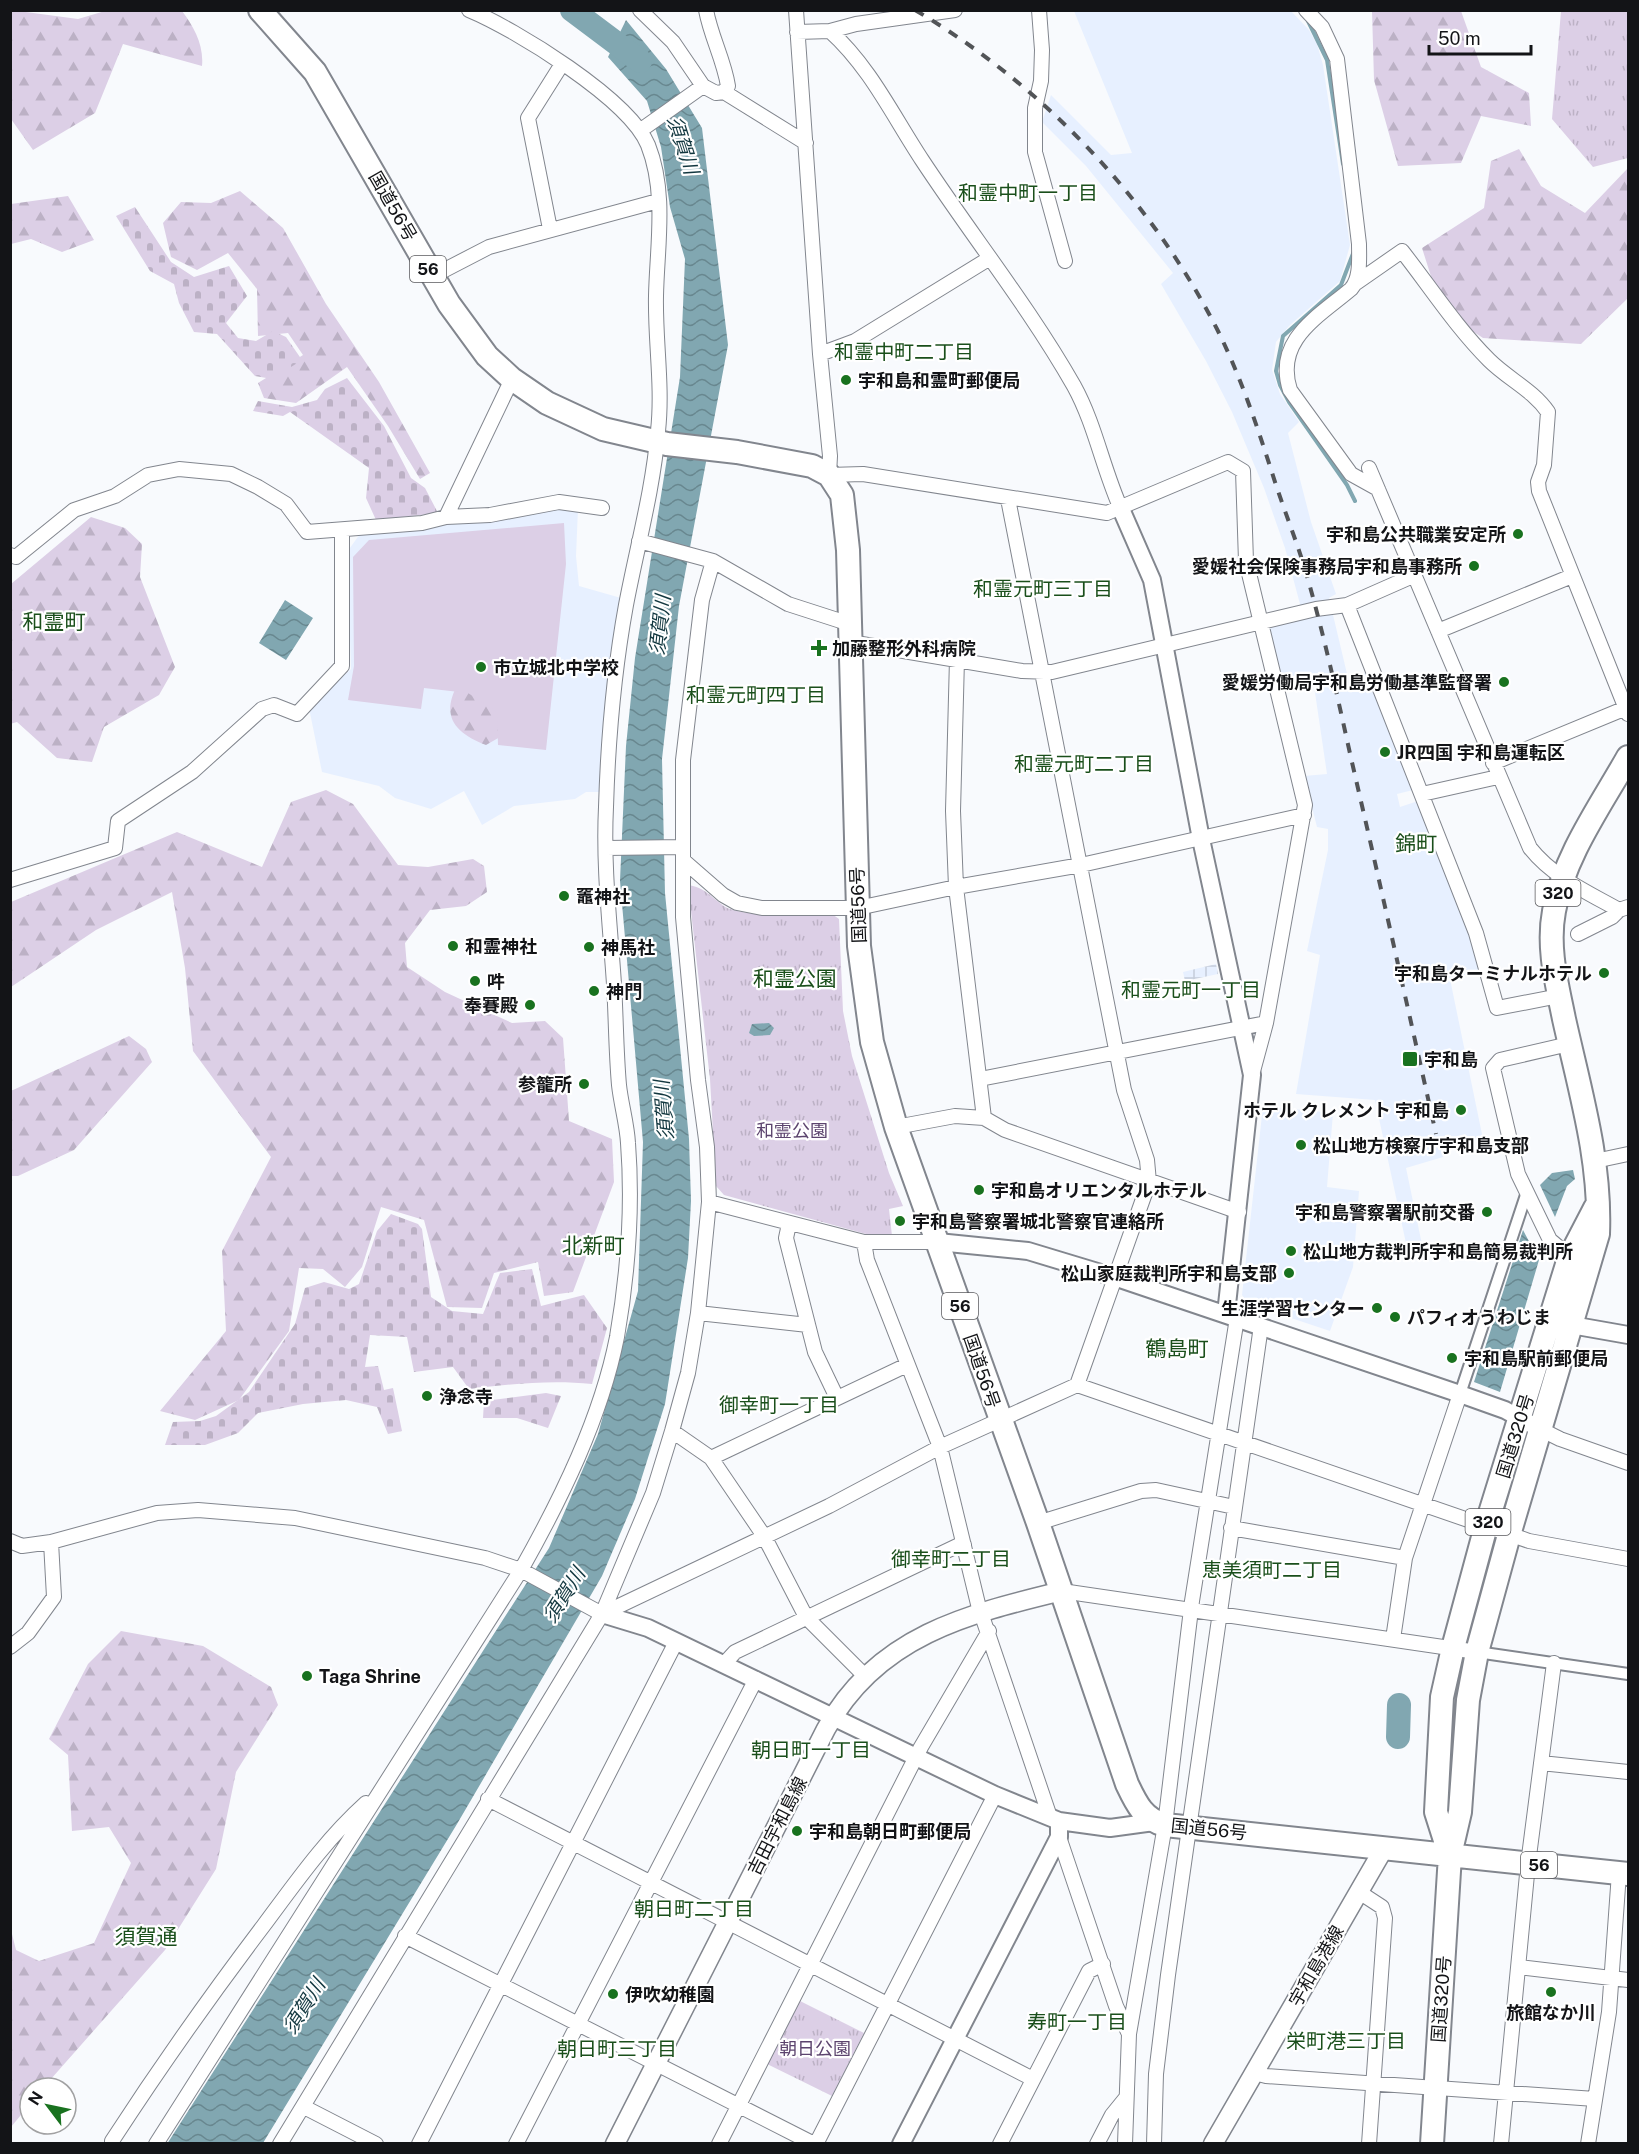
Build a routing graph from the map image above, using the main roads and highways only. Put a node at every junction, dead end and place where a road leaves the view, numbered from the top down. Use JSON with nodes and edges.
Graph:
{"nodes":[{"id":1,"x":260,"y":10,"type":"edge"},
{"id":2,"x":1629,"y":757,"type":"edge"},
{"id":3,"x":1530,"y":1424,"type":"junction"},
{"id":4,"x":1062,"y":1591,"type":"junction"},
{"id":5,"x":1383,"y":1850,"type":"junction"},
{"id":6,"x":1450,"y":1855,"type":"junction"},
{"id":7,"x":1624,"y":1874,"type":"edge"},
{"id":8,"x":1218,"y":2140,"type":"edge"},
{"id":9,"x":615,"y":2144,"type":"edge"},
{"id":10,"x":1432,"y":2144,"type":"edge"}],
"edges":[{"from":1,"to":4,"type":"highway","name":"国道56号","number":"56"},
{"from":2,"to":3,"type":"highway","name":"国道320号","number":"320"},
{"from":3,"to":6,"type":"highway","name":"国道320号","number":"320"},
{"from":3,"to":6,"type":"highway","name":"国道320号","number":"320"},
{"from":4,"to":5,"type":"highway","name":"国道56号","number":"56"},
{"from":4,"to":9,"type":"main road","name":"吉田宇和島線"},
{"from":5,"to":6,"type":"highway","name":"国道56号","number":"56"},
{"from":5,"to":8,"type":"main road","name":"宇和島港線"},
{"from":6,"to":7,"type":"highway","name":"国道56号","number":"56"},
{"from":6,"to":10,"type":"highway","name":"国道320号","number":"320"}]}
